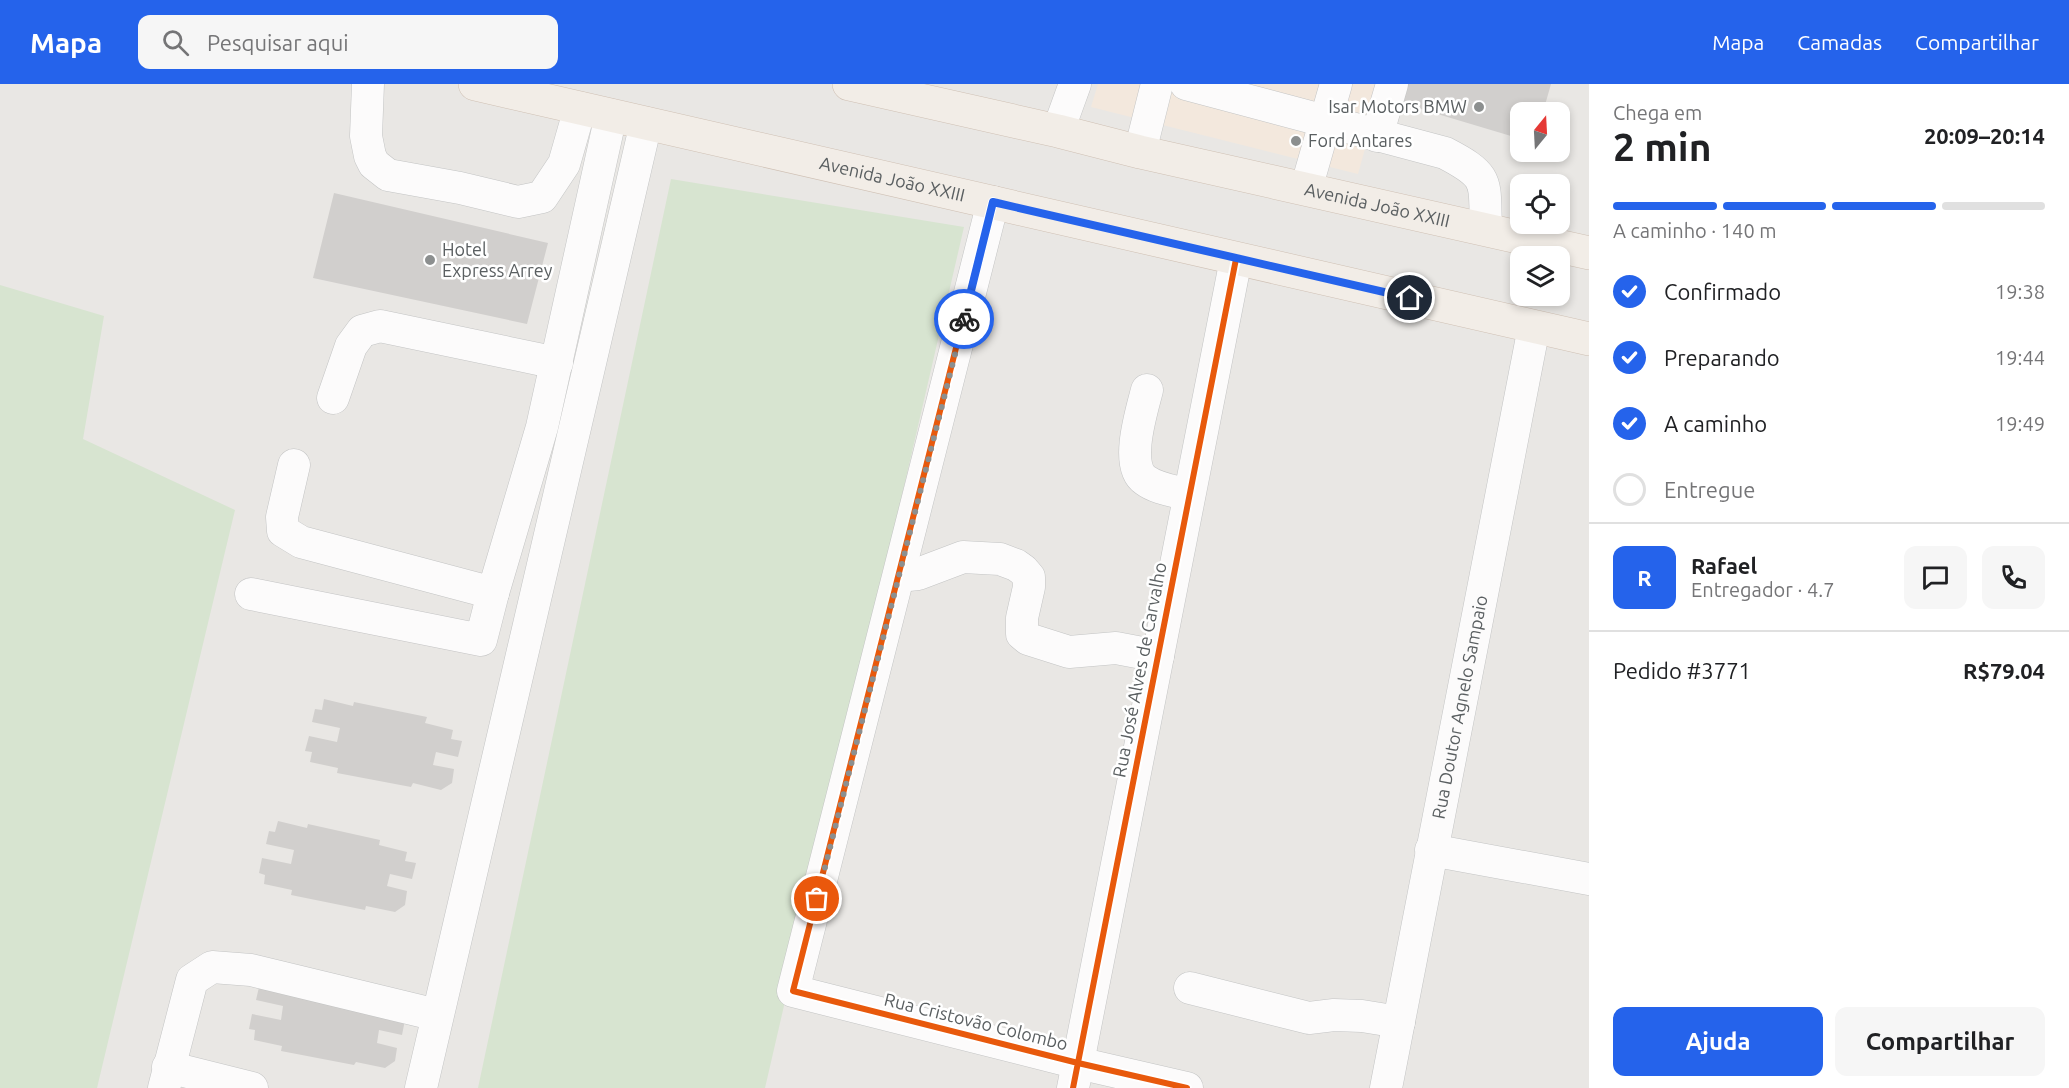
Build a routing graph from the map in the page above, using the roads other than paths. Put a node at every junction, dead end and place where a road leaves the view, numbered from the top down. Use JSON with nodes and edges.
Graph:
{"nodes":[{"id":1,"x":368,"y":84,"type":"edge"},
{"id":2,"x":476,"y":84,"type":"edge"},
{"id":3,"x":849,"y":84,"type":"edge"},
{"id":4,"x":1075,"y":84,"type":"edge"},
{"id":5,"x":1157,"y":84,"type":"edge"},
{"id":6,"x":1186,"y":84,"type":"edge"},
{"id":7,"x":1336,"y":84,"type":"edge"},
{"id":8,"x":1392,"y":84,"type":"edge"},
{"id":9,"x":596,"y":112,"type":"junction"},
{"id":10,"x":1325,"y":122,"type":"junction"},
{"id":11,"x":646,"y":123,"type":"junction"},
{"id":12,"x":1058,"y":131,"type":"junction"},
{"id":13,"x":1377,"y":136,"type":"junction"},
{"id":14,"x":1140,"y":153,"type":"junction"},
{"id":15,"x":1306,"y":189,"type":"junction"},
{"id":16,"x":993,"y":202,"type":"junction"},
{"id":17,"x":1486,"y":230,"type":"junction"},
{"id":18,"x":1589,"y":253,"type":"edge"},
{"id":19,"x":1236,"y":259,"type":"junction"},
{"id":20,"x":1589,"y":321,"type":"edge"},
{"id":21,"x":1534,"y":327,"type":"junction"},
{"id":22,"x":1589,"y":339,"type":"edge"},
{"id":23,"x":557,"y":363,"type":"junction"},
{"id":24,"x":1147,"y":390,"type":"dead end"},
{"id":25,"x":333,"y":398,"type":"dead end"},
{"id":26,"x":294,"y":465,"type":"dead end"},
{"id":27,"x":1190,"y":495,"type":"junction"},
{"id":28,"x":899,"y":576,"type":"junction"},
{"id":29,"x":493,"y":593,"type":"junction"},
{"id":30,"x":251,"y":594,"type":"dead end"},
{"id":31,"x":1158,"y":656,"type":"junction"},
{"id":32,"x":1431,"y":850,"type":"junction"},
{"id":33,"x":1589,"y":879,"type":"edge"},
{"id":34,"x":1190,"y":988,"type":"dead end"},
{"id":35,"x":437,"y":1015,"type":"junction"},
{"id":36,"x":1399,"y":1022,"type":"junction"},
{"id":37,"x":1075,"y":1075,"type":"edge"},
{"id":38,"x":166,"y":1078,"type":"edge"},
{"id":39,"x":252,"y":1088,"type":"edge"},
{"id":40,"x":421,"y":1088,"type":"edge"},
{"id":41,"x":1187,"y":1088,"type":"edge"},
{"id":42,"x":1386,"y":1088,"type":"edge"}],
"edges":[{"from":1,"to":9,"type":"street"},
{"from":2,"to":9,"type":"main road","name":"Avenida João XXIII"},
{"from":3,"to":12,"type":"main road","name":"Avenida João XXIII"},
{"from":4,"to":12,"type":"street"},
{"from":5,"to":14,"type":"street"},
{"from":6,"to":10,"type":"street"},
{"from":7,"to":10,"type":"street"},
{"from":8,"to":13,"type":"street"},
{"from":9,"to":11,"type":"main road","name":"Avenida João XXIII"},
{"from":9,"to":23,"type":"street"},
{"from":10,"to":13,"type":"street"},
{"from":10,"to":15,"type":"street"},
{"from":11,"to":16,"type":"main road","name":"Avenida João XXIII"},
{"from":11,"to":35,"type":"street"},
{"from":12,"to":14,"type":"main road","name":"Avenida João XXIII"},
{"from":13,"to":17,"type":"street"},
{"from":14,"to":15,"type":"main road","name":"Avenida João XXIII"},
{"from":15,"to":17,"type":"main road","name":"Avenida João XXIII"},
{"from":16,"to":19,"type":"main road","name":"Avenida João XXIII"},
{"from":16,"to":28,"type":"street"},
{"from":17,"to":18,"type":"main road","name":"Avenida João XXIII"},
{"from":19,"to":21,"type":"main road","name":"Avenida João XXIII"},
{"from":19,"to":27,"type":"street","name":"Rua José Alves de Carvalho"},
{"from":20,"to":21,"type":"main road"},
{"from":21,"to":22,"type":"main road","name":"Avenida João XXIII"},
{"from":21,"to":32,"type":"street","name":"Rua Doutor Agnelo Sampaio"},
{"from":23,"to":25,"type":"street"},
{"from":23,"to":29,"type":"street"},
{"from":24,"to":27,"type":"street"},
{"from":26,"to":29,"type":"street"},
{"from":27,"to":31,"type":"street","name":"Rua José Alves de Carvalho"},
{"from":28,"to":31,"type":"street"},
{"from":28,"to":37,"type":"street","name":"Rua Cristovão Colombo"},
{"from":29,"to":30,"type":"street"},
{"from":31,"to":37,"type":"street","name":"Rua José Alves de Carvalho"},
{"from":32,"to":33,"type":"street"},
{"from":32,"to":36,"type":"street","name":"Rua Doutor Agnelo Sampaio"},
{"from":34,"to":36,"type":"street"},
{"from":35,"to":38,"type":"street"},
{"from":35,"to":40,"type":"street"},
{"from":36,"to":42,"type":"street","name":"Rua Doutor Agnelo Sampaio"},
{"from":37,"to":41,"type":"street","name":"Rua Cristovão Colombo"},
{"from":38,"to":39,"type":"street"}]}
